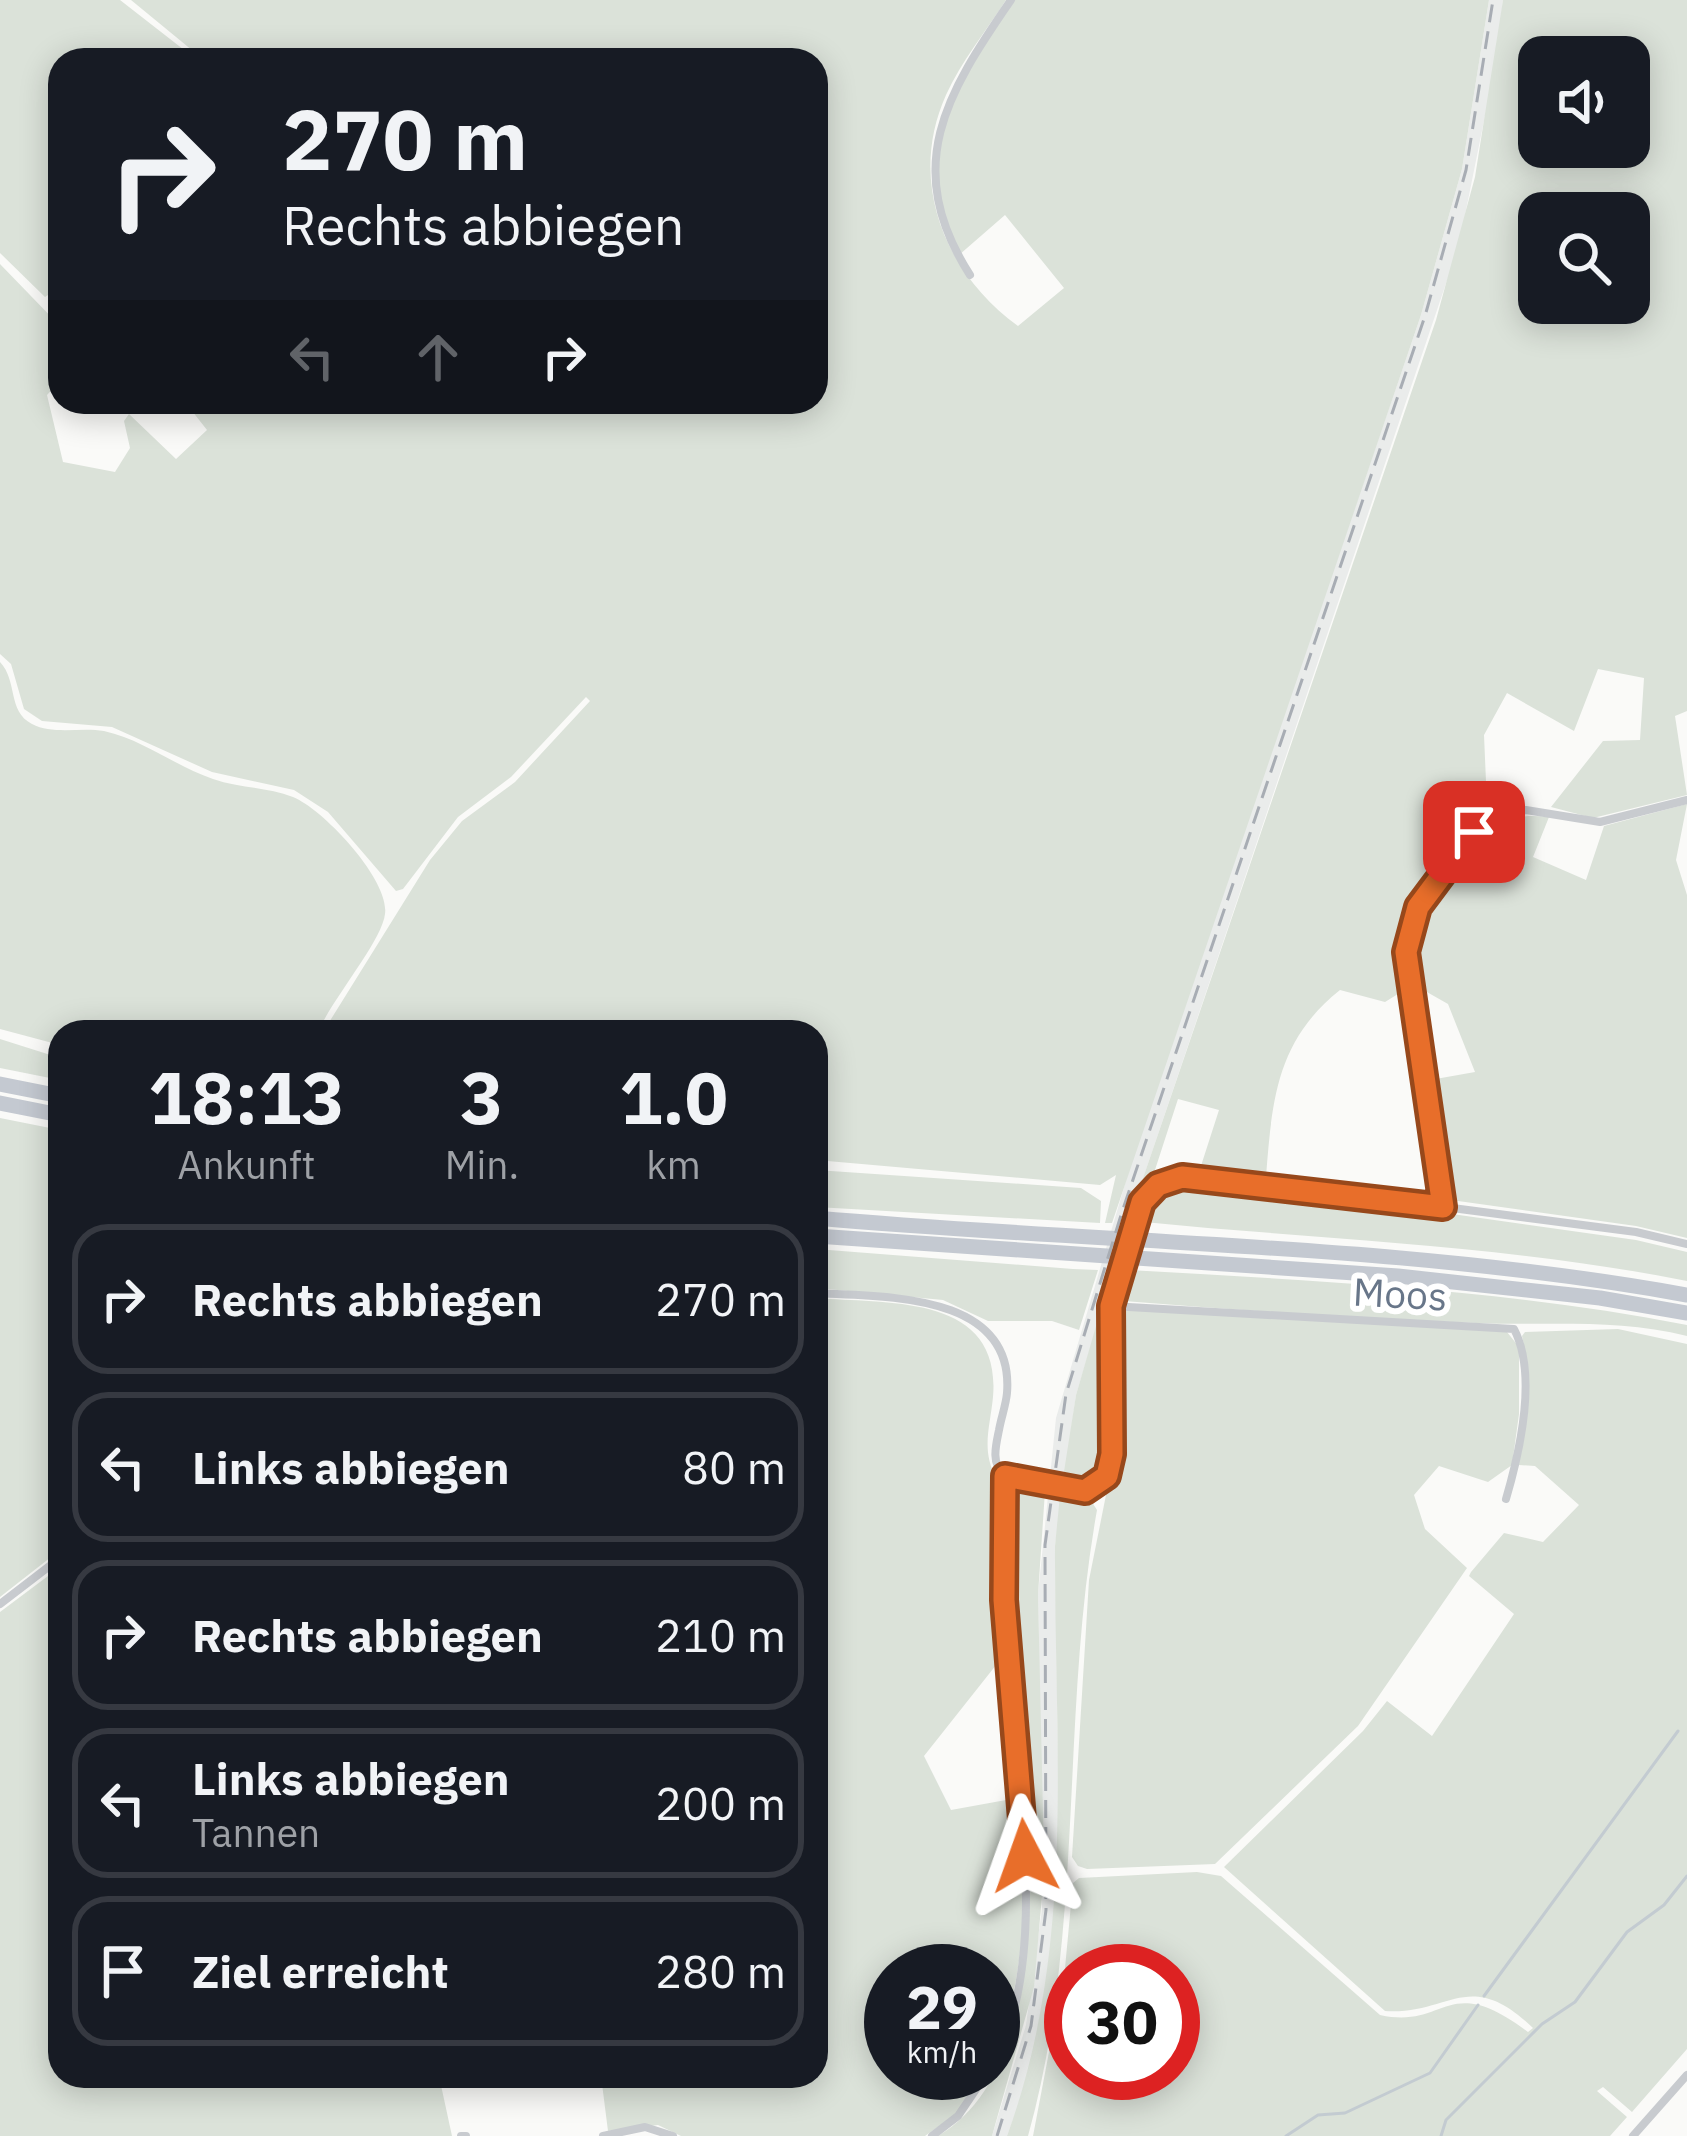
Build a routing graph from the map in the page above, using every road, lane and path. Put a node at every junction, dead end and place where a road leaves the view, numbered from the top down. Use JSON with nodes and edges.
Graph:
{"nodes":[{"id":1,"x":1011,"y":0,"type":"edge"},
{"id":2,"x":970,"y":275,"type":"dead end"},
{"id":3,"x":1687,"y":800,"type":"edge"},
{"id":4,"x":0,"y":1084,"type":"edge"},
{"id":5,"x":48,"y":1094,"type":"edge"},
{"id":6,"x":0,"y":1103,"type":"edge"},
{"id":7,"x":48,"y":1113,"type":"edge"},
{"id":8,"x":1443,"y":1207,"type":"junction"},
{"id":9,"x":828,"y":1219,"type":"edge"},
{"id":10,"x":828,"y":1236,"type":"edge"},
{"id":11,"x":1687,"y":1244,"type":"edge"},
{"id":12,"x":1080,"y":1246,"type":"junction"},
{"id":13,"x":1157,"y":1251,"type":"junction"},
{"id":14,"x":828,"y":1294,"type":"edge"},
{"id":15,"x":1687,"y":1295,"type":"edge"},
{"id":16,"x":1111,"y":1306,"type":"junction"},
{"id":17,"x":1687,"y":1313,"type":"edge"},
{"id":18,"x":1005,"y":1476,"type":"junction"},
{"id":19,"x":1506,"y":1499,"type":"dead end"},
{"id":20,"x":48,"y":1567,"type":"edge"},
{"id":21,"x":0,"y":1604,"type":"edge"},
{"id":22,"x":1020,"y":1964,"type":"edge"},
{"id":23,"x":1687,"y":2075,"type":"edge"},
{"id":24,"x":969,"y":2100,"type":"edge"},
{"id":25,"x":603,"y":2136,"type":"edge"},
{"id":26,"x":673,"y":2136,"type":"edge"},
{"id":27,"x":932,"y":2136,"type":"edge"},
{"id":28,"x":1633,"y":2136,"type":"edge"}],
"edges":[{"from":1,"to":2,"type":"street"},
{"from":3,"to":8,"type":"street"},
{"from":4,"to":5,"type":"highway"},
{"from":6,"to":7,"type":"highway"},
{"from":8,"to":11,"type":"street"},
{"from":8,"to":16,"type":"street"},
{"from":9,"to":12,"type":"highway"},
{"from":10,"to":12,"type":"highway"},
{"from":12,"to":13,"type":"highway"},
{"from":13,"to":15,"type":"highway"},
{"from":13,"to":17,"type":"highway"},
{"from":14,"to":18,"type":"street"},
{"from":16,"to":18,"type":"street"},
{"from":16,"to":19,"type":"street","name":"Moos"},
{"from":18,"to":22,"type":"street"},
{"from":20,"to":21,"type":"street"},
{"from":23,"to":28,"type":"street"},
{"from":24,"to":27,"type":"street"},
{"from":25,"to":26,"type":"street"}]}
